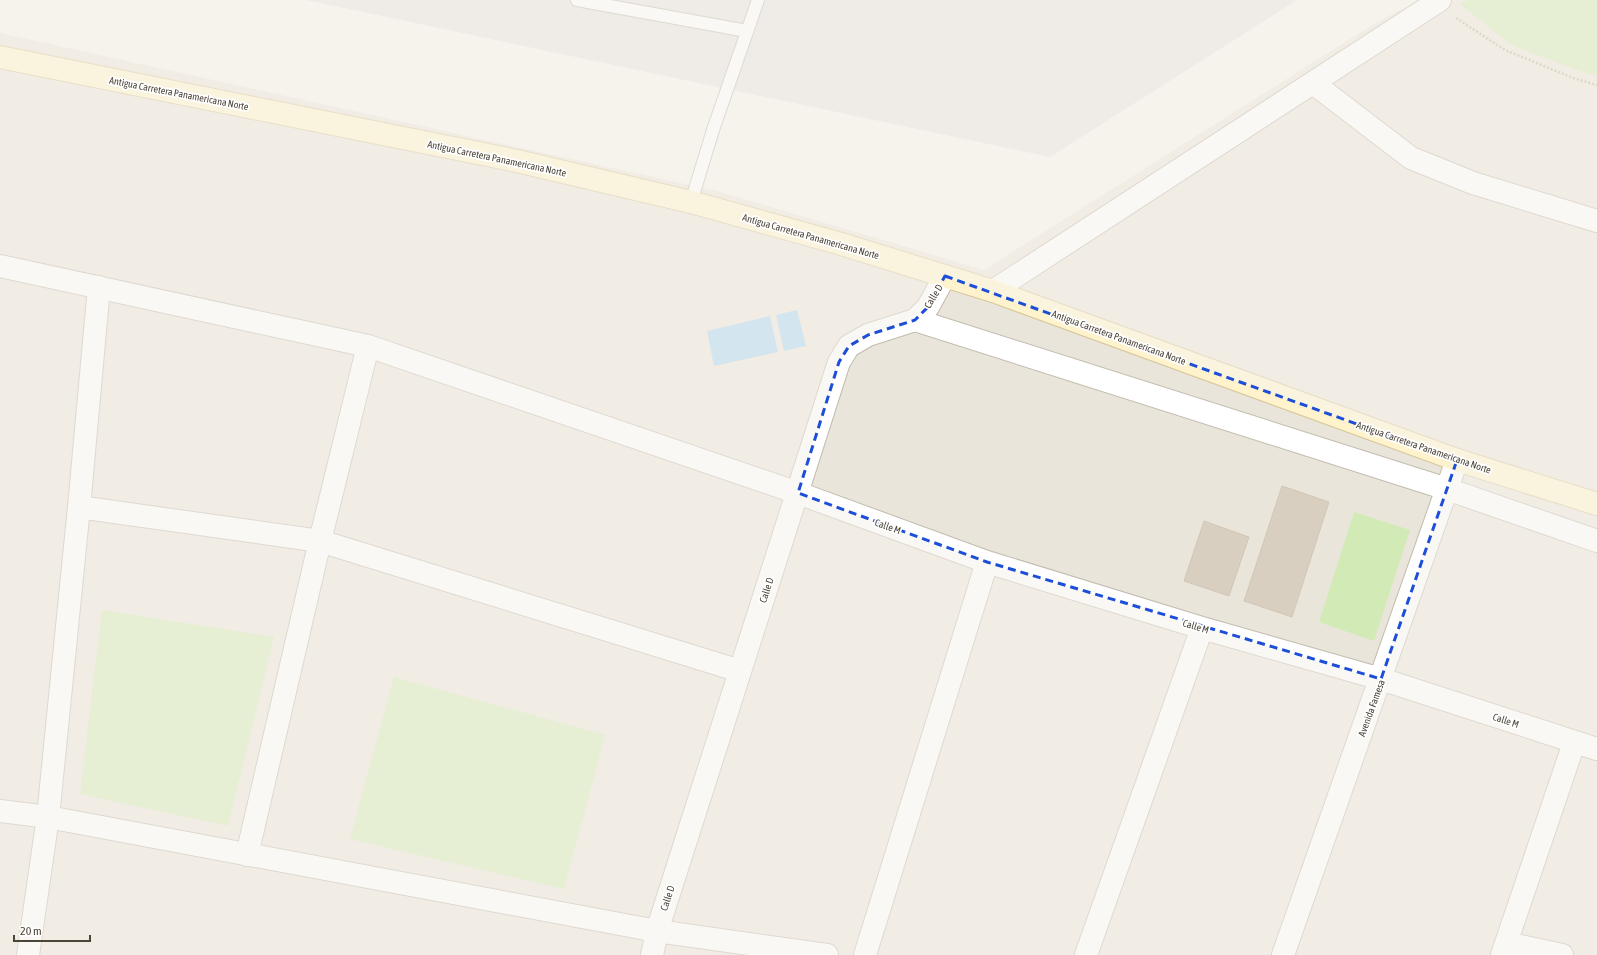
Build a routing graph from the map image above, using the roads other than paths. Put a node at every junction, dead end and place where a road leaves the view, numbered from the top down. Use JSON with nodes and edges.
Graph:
{"nodes":[{"id":1,"x":577,"y":0,"type":"edge"},
{"id":2,"x":758,"y":0,"type":"edge"},
{"id":3,"x":1437,"y":2,"type":"edge"},
{"id":4,"x":747,"y":31,"type":"junction"},
{"id":5,"x":0,"y":57,"type":"edge"},
{"id":6,"x":1313,"y":83,"type":"junction"},
{"id":7,"x":691,"y":202,"type":"junction"},
{"id":8,"x":1597,"y":221,"type":"edge"},
{"id":9,"x":0,"y":266,"type":"edge"},
{"id":10,"x":945,"y":276,"type":"junction"},
{"id":11,"x":98,"y":287,"type":"junction"},
{"id":12,"x":993,"y":291,"type":"junction"},
{"id":13,"x":915,"y":320,"type":"junction"},
{"id":14,"x":368,"y":346,"type":"junction"},
{"id":15,"x":1457,"y":460,"type":"junction"},
{"id":16,"x":1447,"y":490,"type":"junction"},
{"id":17,"x":798,"y":493,"type":"junction"},
{"id":18,"x":1597,"y":504,"type":"edge"},
{"id":19,"x":79,"y":507,"type":"junction"},
{"id":20,"x":320,"y":541,"type":"junction"},
{"id":21,"x":1597,"y":541,"type":"edge"},
{"id":22,"x":987,"y":562,"type":"junction"},
{"id":23,"x":1202,"y":628,"type":"junction"},
{"id":24,"x":740,"y":671,"type":"junction"},
{"id":25,"x":1381,"y":678,"type":"junction"},
{"id":26,"x":1574,"y":743,"type":"junction"},
{"id":27,"x":1597,"y":749,"type":"edge"},
{"id":28,"x":0,"y":811,"type":"edge"},
{"id":29,"x":48,"y":817,"type":"junction"},
{"id":30,"x":247,"y":855,"type":"junction"},
{"id":31,"x":657,"y":931,"type":"junction"},
{"id":32,"x":1504,"y":949,"type":"edge"},
{"id":33,"x":28,"y":955,"type":"edge"},
{"id":34,"x":652,"y":955,"type":"edge"},
{"id":35,"x":827,"y":955,"type":"edge"},
{"id":36,"x":865,"y":955,"type":"edge"},
{"id":37,"x":1086,"y":955,"type":"edge"},
{"id":38,"x":1283,"y":955,"type":"edge"},
{"id":39,"x":1562,"y":955,"type":"edge"}],
"edges":[{"from":1,"to":4,"type":"lane"},
{"from":2,"to":4,"type":"lane"},
{"from":3,"to":6,"type":"street"},
{"from":4,"to":7,"type":"lane"},
{"from":5,"to":7,"type":"main road","name":"Antigua Carretera Panamericana Norte"},
{"from":6,"to":8,"type":"street"},
{"from":6,"to":12,"type":"street"},
{"from":7,"to":10,"type":"main road","name":"Antigua Carretera Panamericana Norte"},
{"from":9,"to":11,"type":"street","name":"Calle M"},
{"from":10,"to":12,"type":"main road","name":"Antigua Carretera Panamericana Norte"},
{"from":10,"to":13,"type":"street","name":"Calle D"},
{"from":11,"to":14,"type":"street","name":"Calle M"},
{"from":11,"to":19,"type":"street"},
{"from":12,"to":15,"type":"main road","name":"Antigua Carretera Panamericana Norte"},
{"from":13,"to":16,"type":"street"},
{"from":13,"to":17,"type":"street","name":"Calle D"},
{"from":14,"to":17,"type":"street","name":"Calle M"},
{"from":14,"to":20,"type":"street"},
{"from":15,"to":16,"type":"street","name":"Avenida Famesa"},
{"from":15,"to":18,"type":"main road","name":"Antigua Carretera Panamericana Norte"},
{"from":16,"to":21,"type":"street"},
{"from":16,"to":25,"type":"street","name":"Avenida Famesa"},
{"from":17,"to":22,"type":"street","name":"Calle M"},
{"from":17,"to":24,"type":"street","name":"Calle D"},
{"from":19,"to":20,"type":"street"},
{"from":19,"to":29,"type":"street"},
{"from":20,"to":24,"type":"street"},
{"from":20,"to":30,"type":"street"},
{"from":22,"to":23,"type":"street","name":"Calle M"},
{"from":22,"to":36,"type":"street"},
{"from":23,"to":25,"type":"street","name":"Calle M"},
{"from":23,"to":37,"type":"street"},
{"from":24,"to":31,"type":"street","name":"Calle D"},
{"from":25,"to":26,"type":"street","name":"Calle M"},
{"from":25,"to":38,"type":"street","name":"Avenida Famesa"},
{"from":26,"to":27,"type":"street","name":"Calle M"},
{"from":26,"to":32,"type":"street"},
{"from":28,"to":29,"type":"street"},
{"from":29,"to":30,"type":"street"},
{"from":29,"to":33,"type":"street"},
{"from":30,"to":31,"type":"street"},
{"from":31,"to":34,"type":"street","name":"Calle D"},
{"from":31,"to":35,"type":"street"},
{"from":32,"to":39,"type":"street"}]}
